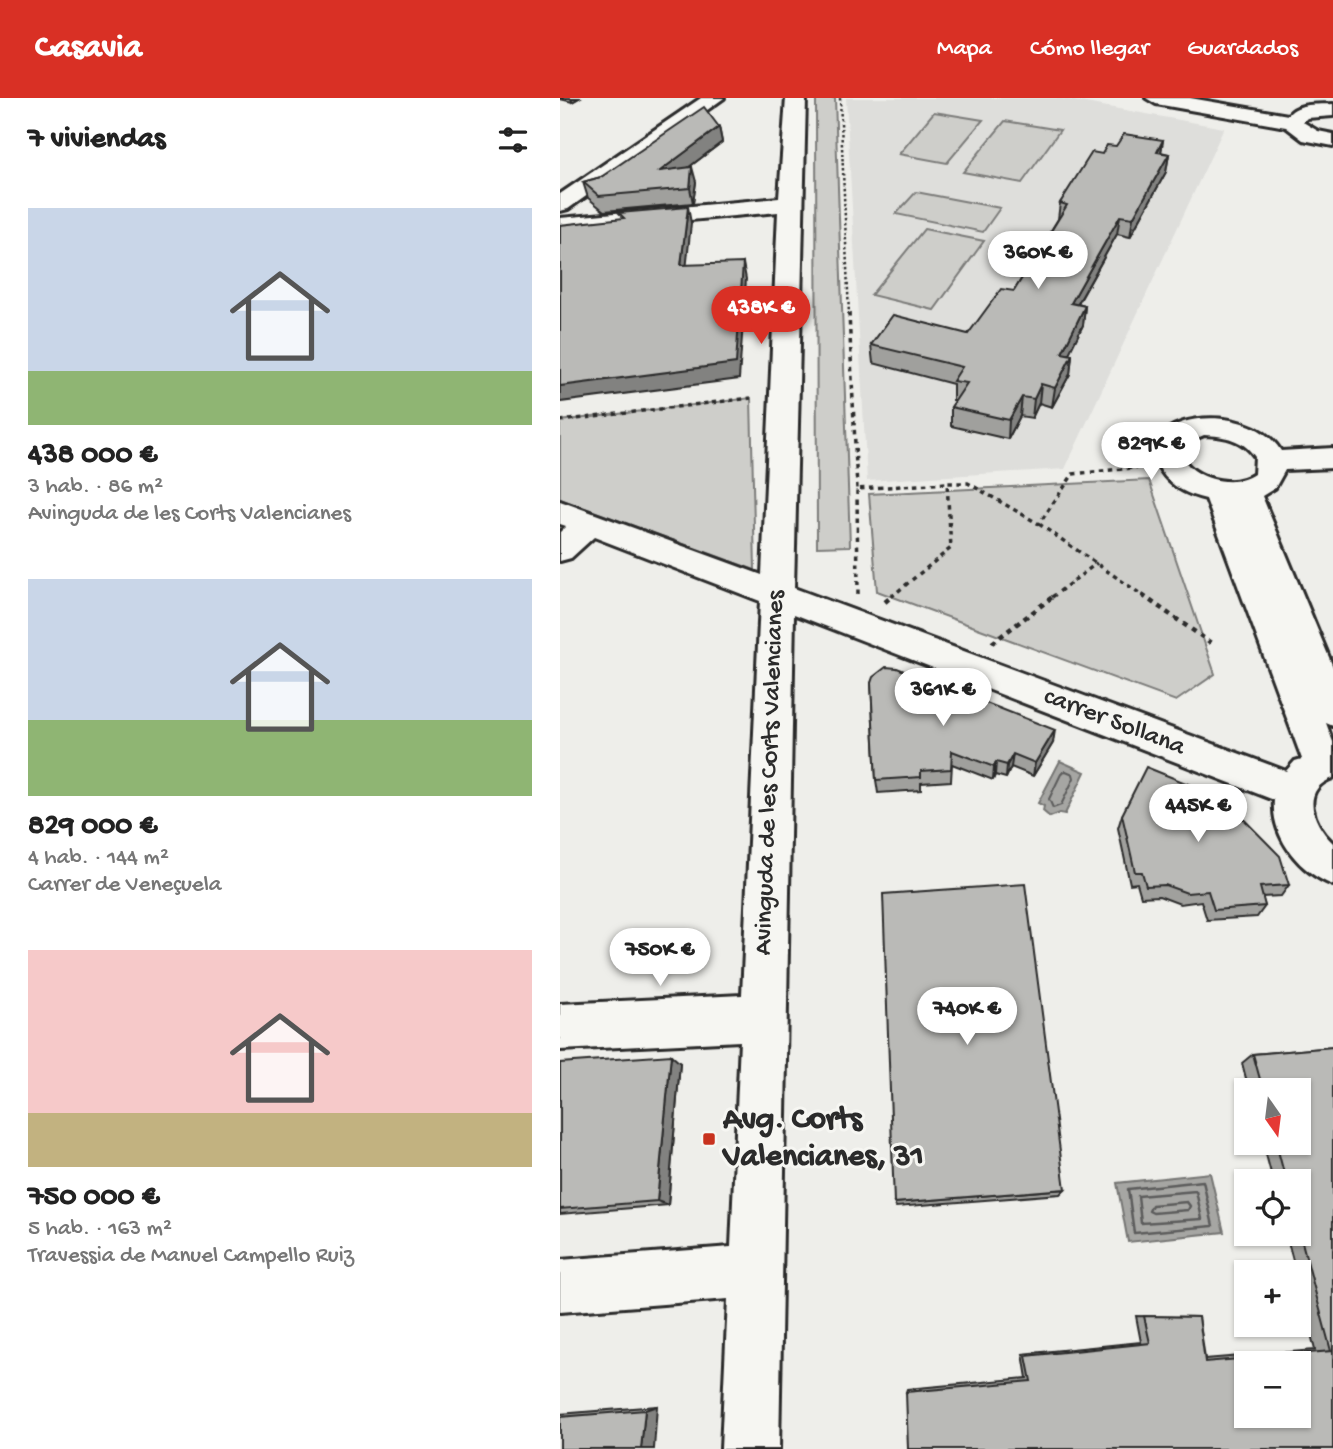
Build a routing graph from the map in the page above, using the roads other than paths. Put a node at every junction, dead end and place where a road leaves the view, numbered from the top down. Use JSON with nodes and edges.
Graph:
{"nodes":[{"id":1,"x":714,"y":98,"type":"edge"},
{"id":2,"x":1156,"y":98,"type":"edge"},
{"id":3,"x":1224,"y":98,"type":"edge"},
{"id":4,"x":791,"y":100,"type":"edge"},
{"id":5,"x":1333,"y":110,"type":"edge"},
{"id":6,"x":1297,"y":117,"type":"junction"},
{"id":7,"x":1333,"y":140,"type":"edge"},
{"id":8,"x":560,"y":173,"type":"edge"},
{"id":9,"x":594,"y":181,"type":"junction"},
{"id":10,"x":560,"y":204,"type":"edge"},
{"id":11,"x":790,"y":204,"type":"junction"},
{"id":12,"x":560,"y":225,"type":"edge"},
{"id":13,"x":1333,"y":458,"type":"edge"},
{"id":14,"x":1271,"y":461,"type":"junction"},
{"id":15,"x":1232,"y":492,"type":"junction"},
{"id":16,"x":574,"y":517,"type":"edge"},
{"id":17,"x":560,"y":550,"type":"edge"},
{"id":18,"x":777,"y":596,"type":"junction"},
{"id":19,"x":1333,"y":711,"type":"edge"},
{"id":20,"x":1317,"y":773,"type":"edge"},
{"id":21,"x":1333,"y":866,"type":"edge"},
{"id":22,"x":764,"y":1017,"type":"junction"},
{"id":23,"x":560,"y":1027,"type":"edge"},
{"id":24,"x":755,"y":1271,"type":"junction"},
{"id":25,"x":560,"y":1286,"type":"edge"},
{"id":26,"x":750,"y":1449,"type":"edge"}],
"edges":[{"from":1,"to":9,"type":"street"},
{"from":2,"to":6,"type":"street"},
{"from":3,"to":6,"type":"street"},
{"from":4,"to":11,"type":"street","name":"Avinguda de les Corts Valencianes"},
{"from":5,"to":6,"type":"street"},
{"from":6,"to":7,"type":"street"},
{"from":8,"to":9,"type":"street"},
{"from":9,"to":10,"type":"street"},
{"from":11,"to":12,"type":"street"},
{"from":11,"to":18,"type":"street","name":"Avinguda de les Corts Valencianes"},
{"from":13,"to":14,"type":"street"},
{"from":14,"to":15,"type":"street"},
{"from":14,"to":15,"type":"street"},
{"from":15,"to":19,"type":"street"},
{"from":15,"to":20,"type":"street"},
{"from":16,"to":17,"type":"street"},
{"from":16,"to":18,"type":"street","name":"carrer Sollana"},
{"from":18,"to":20,"type":"street","name":"carrer Sollana"},
{"from":18,"to":22,"type":"street","name":"Avinguda de les Corts Valencianes"},
{"from":20,"to":21,"type":"street"},
{"from":22,"to":23,"type":"street"},
{"from":22,"to":24,"type":"street","name":"Avinguda de les Corts Valencianes"},
{"from":24,"to":25,"type":"street"},
{"from":24,"to":26,"type":"street","name":"Avinguda de les Corts Valencianes"}]}
